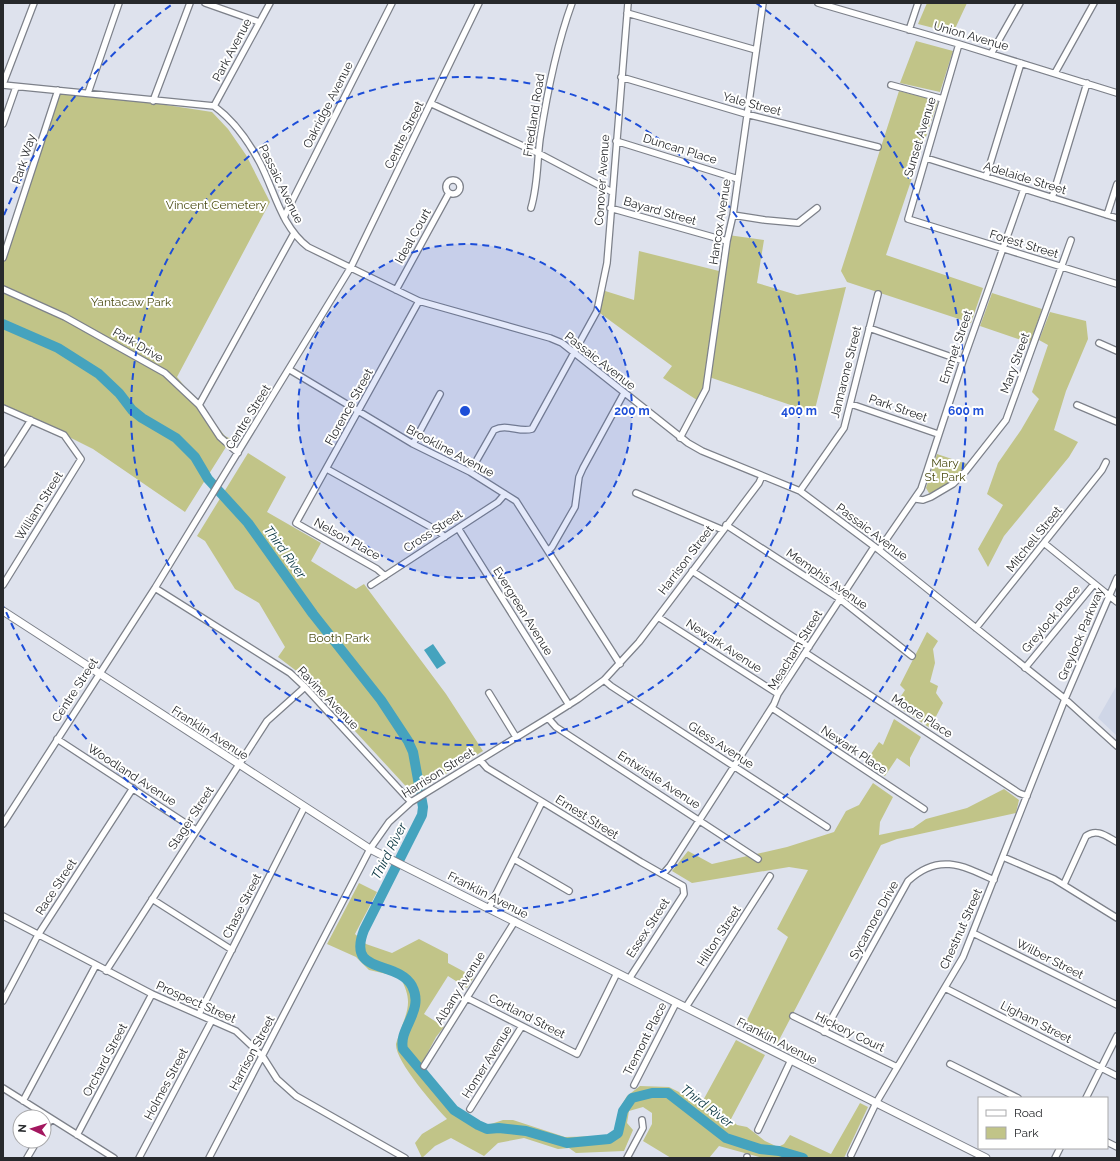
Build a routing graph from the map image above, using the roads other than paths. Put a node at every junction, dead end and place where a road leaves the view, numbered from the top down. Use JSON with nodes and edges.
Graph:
{"nodes":[{"id":1,"x":34,"y":3,"type":"edge"},
{"id":2,"x":119,"y":3,"type":"edge"},
{"id":3,"x":190,"y":3,"type":"edge"},
{"id":4,"x":205,"y":3,"type":"edge"},
{"id":5,"x":270,"y":3,"type":"edge"},
{"id":6,"x":392,"y":3,"type":"edge"},
{"id":7,"x":479,"y":3,"type":"edge"},
{"id":8,"x":572,"y":3,"type":"edge"},
{"id":9,"x":628,"y":3,"type":"edge"},
{"id":10,"x":763,"y":3,"type":"edge"},
{"id":11,"x":818,"y":3,"type":"edge"},
{"id":12,"x":918,"y":3,"type":"edge"},
{"id":13,"x":1020,"y":3,"type":"edge"},
{"id":14,"x":1094,"y":3,"type":"edge"},
{"id":15,"x":627,"y":13,"type":"junction"},
{"id":16,"x":259,"y":22,"type":"junction"},
{"id":17,"x":909,"y":30,"type":"junction"},
{"id":18,"x":959,"y":44,"type":"junction"},
{"id":19,"x":756,"y":50,"type":"junction"},
{"id":20,"x":991,"y":54,"type":"junction"},
{"id":21,"x":1021,"y":63,"type":"junction"},
{"id":22,"x":1055,"y":73,"type":"junction"},
{"id":23,"x":621,"y":77,"type":"junction"},
{"id":24,"x":1087,"y":83,"type":"junction"},
{"id":25,"x":3,"y":84,"type":"edge"},
{"id":26,"x":891,"y":85,"type":"dead end"},
{"id":27,"x":16,"y":86,"type":"junction"},
{"id":28,"x":58,"y":90,"type":"junction"},
{"id":29,"x":1117,"y":92,"type":"edge"},
{"id":30,"x":88,"y":93,"type":"junction"},
{"id":31,"x":943,"y":99,"type":"junction"},
{"id":32,"x":153,"y":101,"type":"junction"},
{"id":33,"x":432,"y":104,"type":"junction"},
{"id":34,"x":214,"y":106,"type":"junction"},
{"id":35,"x":746,"y":114,"type":"junction"},
{"id":36,"x":3,"y":124,"type":"edge"},
{"id":37,"x":616,"y":141,"type":"junction"},
{"id":38,"x":878,"y":147,"type":"dead end"},
{"id":39,"x":538,"y":154,"type":"junction"},
{"id":40,"x":926,"y":158,"type":"junction"},
{"id":41,"x":986,"y":177,"type":"junction"},
{"id":42,"x":738,"y":179,"type":"junction"},
{"id":43,"x":1117,"y":184,"type":"edge"},
{"id":44,"x":1024,"y":189,"type":"junction"},
{"id":45,"x":612,"y":192,"type":"junction"},
{"id":46,"x":450,"y":193,"type":"dead end"},
{"id":47,"x":1052,"y":198,"type":"junction"},
{"id":48,"x":531,"y":208,"type":"dead end"},
{"id":49,"x":610,"y":208,"type":"junction"},
{"id":50,"x":817,"y":208,"type":"dead end"},
{"id":51,"x":733,"y":215,"type":"junction"},
{"id":52,"x":1107,"y":215,"type":"junction"},
{"id":53,"x":284,"y":218,"type":"junction"},
{"id":54,"x":1117,"y":218,"type":"edge"},
{"id":55,"x":926,"y":225,"type":"joint"},
{"id":56,"x":294,"y":235,"type":"junction"},
{"id":57,"x":1070,"y":240,"type":"dead end"},
{"id":58,"x":727,"y":242,"type":"junction"},
{"id":59,"x":1003,"y":249,"type":"junction"},
{"id":60,"x":3,"y":258,"type":"edge"},
{"id":61,"x":1061,"y":266,"type":"junction"},
{"id":62,"x":351,"y":268,"type":"junction"},
{"id":63,"x":1117,"y":284,"type":"edge"},
{"id":64,"x":3,"y":289,"type":"edge"},
{"id":65,"x":396,"y":290,"type":"junction"},
{"id":66,"x":878,"y":294,"type":"dead end"},
{"id":67,"x":419,"y":301,"type":"junction"},
{"id":68,"x":869,"y":328,"type":"junction"},
{"id":69,"x":1099,"y":343,"type":"dead end"},
{"id":70,"x":1117,"y":351,"type":"edge"},
{"id":71,"x":574,"y":352,"type":"junction"},
{"id":72,"x":963,"y":361,"type":"junction"},
{"id":73,"x":290,"y":370,"type":"junction"},
{"id":74,"x":624,"y":393,"type":"junction"},
{"id":75,"x":440,"y":394,"type":"dead end"},
{"id":76,"x":851,"y":404,"type":"junction"},
{"id":77,"x":199,"y":405,"type":"junction"},
{"id":78,"x":1077,"y":405,"type":"dead end"},
{"id":79,"x":3,"y":408,"type":"edge"},
{"id":80,"x":358,"y":412,"type":"junction"},
{"id":81,"x":31,"y":420,"type":"junction"},
{"id":82,"x":1117,"y":422,"type":"edge"},
{"id":83,"x":938,"y":434,"type":"junction"},
{"id":84,"x":680,"y":438,"type":"junction"},
{"id":85,"x":413,"y":444,"type":"junction"},
{"id":86,"x":238,"y":453,"type":"junction"},
{"id":87,"x":1106,"y":462,"type":"dead end"},
{"id":88,"x":3,"y":464,"type":"edge"},
{"id":89,"x":327,"y":469,"type":"junction"},
{"id":90,"x":470,"y":472,"type":"junction"},
{"id":91,"x":762,"y":476,"type":"junction"},
{"id":92,"x":800,"y":491,"type":"junction"},
{"id":93,"x":636,"y":493,"type":"dead end"},
{"id":94,"x":505,"y":494,"type":"junction"},
{"id":95,"x":916,"y":499,"type":"junction"},
{"id":96,"x":296,"y":523,"type":"joint"},
{"id":97,"x":725,"y":527,"type":"junction"},
{"id":98,"x":458,"y":528,"type":"junction"},
{"id":99,"x":445,"y":537,"type":"junction"},
{"id":100,"x":1044,"y":544,"type":"junction"},
{"id":101,"x":877,"y":548,"type":"junction"},
{"id":102,"x":548,"y":551,"type":"junction"},
{"id":103,"x":692,"y":571,"type":"junction"},
{"id":104,"x":385,"y":576,"type":"junction"},
{"id":105,"x":1117,"y":578,"type":"edge"},
{"id":106,"x":1094,"y":584,"type":"junction"},
{"id":107,"x":3,"y":585,"type":"edge"},
{"id":108,"x":372,"y":585,"type":"dead end"},
{"id":109,"x":155,"y":588,"type":"junction"},
{"id":110,"x":1110,"y":596,"type":"junction"},
{"id":111,"x":840,"y":599,"type":"junction"},
{"id":112,"x":1117,"y":602,"type":"edge"},
{"id":113,"x":4,"y":613,"type":"edge"},
{"id":114,"x":658,"y":617,"type":"junction"},
{"id":115,"x":976,"y":628,"type":"junction"},
{"id":116,"x":809,"y":647,"type":"junction"},
{"id":117,"x":806,"y":652,"type":"junction"},
{"id":118,"x":912,"y":656,"type":"dead end"},
{"id":119,"x":620,"y":664,"type":"junction"},
{"id":120,"x":1025,"y":668,"type":"junction"},
{"id":121,"x":100,"y":674,"type":"junction"},
{"id":122,"x":604,"y":680,"type":"junction"},
{"id":123,"x":305,"y":687,"type":"junction"},
{"id":124,"x":489,"y":693,"type":"dead end"},
{"id":125,"x":778,"y":694,"type":"junction"},
{"id":126,"x":1065,"y":699,"type":"junction"},
{"id":127,"x":569,"y":705,"type":"junction"},
{"id":128,"x":772,"y":708,"type":"junction"},
{"id":129,"x":548,"y":718,"type":"junction"},
{"id":130,"x":516,"y":737,"type":"junction"},
{"id":131,"x":57,"y":739,"type":"junction"},
{"id":132,"x":1117,"y":746,"type":"edge"},
{"id":133,"x":480,"y":760,"type":"junction"},
{"id":134,"x":238,"y":765,"type":"junction"},
{"id":135,"x":734,"y":766,"type":"junction"},
{"id":136,"x":133,"y":788,"type":"junction"},
{"id":137,"x":1027,"y":796,"type":"junction"},
{"id":138,"x":412,"y":802,"type":"junction"},
{"id":139,"x":542,"y":802,"type":"junction"},
{"id":140,"x":304,"y":808,"type":"junction"},
{"id":141,"x":924,"y":809,"type":"dead end"},
{"id":142,"x":699,"y":819,"type":"junction"},
{"id":143,"x":3,"y":824,"type":"edge"},
{"id":144,"x":826,"y":827,"type":"dead end"},
{"id":145,"x":196,"y":830,"type":"junction"},
{"id":146,"x":1117,"y":842,"type":"edge"},
{"id":147,"x":370,"y":848,"type":"junction"},
{"id":148,"x":1003,"y":857,"type":"junction"},
{"id":149,"x":514,"y":859,"type":"junction"},
{"id":150,"x":758,"y":859,"type":"dead end"},
{"id":151,"x":663,"y":874,"type":"junction"},
{"id":152,"x":770,"y":876,"type":"dead end"},
{"id":153,"x":994,"y":880,"type":"junction"},
{"id":154,"x":1064,"y":884,"type":"junction"},
{"id":155,"x":685,"y":889,"type":"joint"},
{"id":156,"x":569,"y":892,"type":"dead end"},
{"id":157,"x":152,"y":899,"type":"junction"},
{"id":158,"x":489,"y":908,"type":"junction"},
{"id":159,"x":3,"y":916,"type":"edge"},
{"id":160,"x":1117,"y":918,"type":"edge"},
{"id":161,"x":515,"y":921,"type":"junction"},
{"id":162,"x":973,"y":933,"type":"junction"},
{"id":163,"x":38,"y":935,"type":"junction"},
{"id":164,"x":232,"y":950,"type":"junction"},
{"id":165,"x":96,"y":965,"type":"junction"},
{"id":166,"x":106,"y":971,"type":"junction"},
{"id":167,"x":617,"y":973,"type":"junction"},
{"id":168,"x":629,"y":979,"type":"junction"},
{"id":169,"x":945,"y":988,"type":"junction"},
{"id":170,"x":152,"y":994,"type":"junction"},
{"id":171,"x":467,"y":998,"type":"junction"},
{"id":172,"x":3,"y":1001,"type":"edge"},
{"id":173,"x":676,"y":1002,"type":"junction"},
{"id":174,"x":1117,"y":1005,"type":"edge"},
{"id":175,"x":686,"y":1007,"type":"junction"},
{"id":176,"x":199,"y":1014,"type":"junction"},
{"id":177,"x":793,"y":1016,"type":"dead end"},
{"id":178,"x":212,"y":1020,"type":"junction"},
{"id":179,"x":522,"y":1026,"type":"junction"},
{"id":180,"x":824,"y":1032,"type":"junction"},
{"id":181,"x":1117,"y":1036,"type":"edge"},
{"id":182,"x":263,"y":1057,"type":"junction"},
{"id":183,"x":791,"y":1060,"type":"junction"},
{"id":184,"x":950,"y":1064,"type":"dead end"},
{"id":185,"x":424,"y":1066,"type":"dead end"},
{"id":186,"x":897,"y":1067,"type":"junction"},
{"id":187,"x":1102,"y":1068,"type":"junction"},
{"id":188,"x":1117,"y":1076,"type":"edge"},
{"id":189,"x":634,"y":1085,"type":"dead end"},
{"id":190,"x":3,"y":1088,"type":"edge"},
{"id":191,"x":1016,"y":1097,"type":"edge"},
{"id":192,"x":1087,"y":1097,"type":"edge"},
{"id":193,"x":23,"y":1101,"type":"junction"},
{"id":194,"x":876,"y":1103,"type":"junction"},
{"id":195,"x":35,"y":1109,"type":"edge"},
{"id":196,"x":470,"y":1109,"type":"dead end"},
{"id":197,"x":52,"y":1120,"type":"edge"},
{"id":198,"x":642,"y":1120,"type":"dead end"},
{"id":199,"x":758,"y":1130,"type":"dead end"},
{"id":200,"x":77,"y":1135,"type":"junction"},
{"id":201,"x":1108,"y":1142,"type":"edge"},
{"id":202,"x":1117,"y":1147,"type":"edge"},
{"id":203,"x":33,"y":1149,"type":"edge"},
{"id":204,"x":1060,"y":1149,"type":"edge"},
{"id":205,"x":851,"y":1155,"type":"dead end"},
{"id":206,"x":27,"y":1158,"type":"edge"},
{"id":207,"x":114,"y":1158,"type":"edge"},
{"id":208,"x":139,"y":1158,"type":"edge"},
{"id":209,"x":209,"y":1158,"type":"edge"},
{"id":210,"x":405,"y":1158,"type":"edge"},
{"id":211,"x":627,"y":1158,"type":"edge"},
{"id":212,"x":986,"y":1158,"type":"edge"},
{"id":213,"x":1055,"y":1158,"type":"edge"}],
"edges":[{"from":1,"to":25,"type":"street"},
{"from":2,"to":30,"type":"street"},
{"from":3,"to":32,"type":"street"},
{"from":4,"to":16,"type":"street"},
{"from":5,"to":16,"type":"street","name":"Park Avenue"},
{"from":6,"to":53,"type":"street","name":"Oakridge Avenue"},
{"from":7,"to":33,"type":"street","name":"Centre Street"},
{"from":8,"to":39,"type":"street","name":"Friedland Road"},
{"from":9,"to":15,"type":"street","name":"Conover Avenue"},
{"from":10,"to":19,"type":"street","name":"Hancox Avenue"},
{"from":11,"to":17,"type":"street","name":"Union Avenue"},
{"from":12,"to":17,"type":"street"},
{"from":13,"to":20,"type":"street"},
{"from":14,"to":22,"type":"street"},
{"from":15,"to":19,"type":"street"},
{"from":15,"to":23,"type":"street","name":"Conover Avenue"},
{"from":16,"to":34,"type":"street","name":"Park Avenue"},
{"from":17,"to":18,"type":"street","name":"Union Avenue"},
{"from":18,"to":20,"type":"street","name":"Union Avenue"},
{"from":18,"to":31,"type":"street","name":"Sunset Avenue"},
{"from":19,"to":35,"type":"street","name":"Hancox Avenue"},
{"from":20,"to":21,"type":"street","name":"Union Avenue"},
{"from":21,"to":22,"type":"street","name":"Union Avenue"},
{"from":21,"to":41,"type":"street"},
{"from":22,"to":24,"type":"street","name":"Union Avenue"},
{"from":23,"to":35,"type":"street","name":"Yale Street"},
{"from":23,"to":37,"type":"street","name":"Conover Avenue"},
{"from":24,"to":29,"type":"street","name":"Union Avenue"},
{"from":24,"to":47,"type":"street"},
{"from":25,"to":27,"type":"street"},
{"from":26,"to":31,"type":"street"},
{"from":27,"to":28,"type":"street"},
{"from":27,"to":36,"type":"street"},
{"from":28,"to":30,"type":"street"},
{"from":28,"to":60,"type":"street","name":"Park Way"},
{"from":30,"to":32,"type":"street"},
{"from":31,"to":40,"type":"street","name":"Sunset Avenue"},
{"from":32,"to":34,"type":"street"},
{"from":33,"to":39,"type":"street"},
{"from":33,"to":62,"type":"street","name":"Centre Street"},
{"from":34,"to":53,"type":"street","name":"Passaic Avenue"},
{"from":35,"to":38,"type":"street","name":"Yale Street"},
{"from":35,"to":42,"type":"street","name":"Hancox Avenue"},
{"from":37,"to":42,"type":"street","name":"Duncan Place"},
{"from":37,"to":45,"type":"street","name":"Conover Avenue"},
{"from":39,"to":45,"type":"street"},
{"from":39,"to":48,"type":"street","name":"Friedland Road"},
{"from":40,"to":41,"type":"street","name":"Adelaide Street"},
{"from":40,"to":55,"type":"street","name":"Sunset Avenue"},
{"from":41,"to":44,"type":"street","name":"Adelaide Street"},
{"from":42,"to":51,"type":"street","name":"Hancox Avenue"},
{"from":43,"to":52,"type":"street"},
{"from":44,"to":47,"type":"street","name":"Adelaide Street"},
{"from":44,"to":59,"type":"street","name":"Emmet Street"},
{"from":45,"to":49,"type":"street","name":"Conover Avenue"},
{"from":46,"to":65,"type":"street","name":"Ideal Court"},
{"from":47,"to":52,"type":"street","name":"Adelaide Street"},
{"from":49,"to":58,"type":"street","name":"Bayard Street"},
{"from":49,"to":71,"type":"street","name":"Conover Avenue"},
{"from":50,"to":51,"type":"street"},
{"from":51,"to":58,"type":"street","name":"Hancox Avenue"},
{"from":52,"to":54,"type":"street","name":"Adelaide Street"},
{"from":53,"to":56,"type":"street","name":"Passaic Avenue"},
{"from":55,"to":59,"type":"street","name":"Forest Street"},
{"from":56,"to":62,"type":"street","name":"Passaic Avenue"},
{"from":56,"to":77,"type":"street"},
{"from":57,"to":61,"type":"street","name":"Mary Street"},
{"from":58,"to":84,"type":"street","name":"Hancox Avenue"},
{"from":59,"to":61,"type":"street","name":"Forest Street"},
{"from":59,"to":72,"type":"street","name":"Emmet Street"},
{"from":61,"to":63,"type":"street","name":"Forest Street"},
{"from":61,"to":95,"type":"street","name":"Mary Street"},
{"from":62,"to":65,"type":"street","name":"Passaic Avenue"},
{"from":62,"to":73,"type":"street","name":"Centre Street"},
{"from":64,"to":77,"type":"street","name":"Park Drive"},
{"from":65,"to":67,"type":"street","name":"Passaic Avenue"},
{"from":66,"to":68,"type":"street","name":"Jannarone Street"},
{"from":67,"to":71,"type":"street","name":"Passaic Avenue"},
{"from":67,"to":80,"type":"street","name":"Florence Street"},
{"from":68,"to":72,"type":"street"},
{"from":68,"to":76,"type":"street","name":"Jannarone Street"},
{"from":69,"to":70,"type":"street"},
{"from":71,"to":74,"type":"street","name":"Passaic Avenue"},
{"from":71,"to":90,"type":"street","name":"Conover Avenue"},
{"from":72,"to":83,"type":"street","name":"Emmet Street"},
{"from":73,"to":80,"type":"street","name":"Brookline Avenue"},
{"from":73,"to":86,"type":"street","name":"Centre Street"},
{"from":74,"to":84,"type":"street","name":"Passaic Avenue"},
{"from":74,"to":102,"type":"street"},
{"from":75,"to":85,"type":"street"},
{"from":76,"to":83,"type":"street","name":"Park Street"},
{"from":76,"to":92,"type":"street","name":"Jannarone Street"},
{"from":77,"to":86,"type":"street","name":"Park Drive"},
{"from":78,"to":82,"type":"street"},
{"from":79,"to":81,"type":"street"},
{"from":80,"to":85,"type":"street","name":"Brookline Avenue"},
{"from":80,"to":89,"type":"street","name":"Florence Street"},
{"from":81,"to":88,"type":"street"},
{"from":81,"to":107,"type":"street","name":"William Street"},
{"from":83,"to":95,"type":"street","name":"Emmet Street"},
{"from":84,"to":91,"type":"street","name":"Passaic Avenue"},
{"from":85,"to":90,"type":"street","name":"Brookline Avenue"},
{"from":86,"to":109,"type":"street","name":"Centre Street"},
{"from":87,"to":100,"type":"street","name":"Mitchell Street"},
{"from":89,"to":96,"type":"street","name":"Florence Street"},
{"from":89,"to":99,"type":"street"},
{"from":90,"to":94,"type":"street","name":"Brookline Avenue"},
{"from":91,"to":92,"type":"street","name":"Passaic Avenue"},
{"from":91,"to":97,"type":"street","name":"Harrison Street"},
{"from":92,"to":101,"type":"street","name":"Passaic Avenue"},
{"from":93,"to":97,"type":"street","name":"Memphis Avenue"},
{"from":94,"to":98,"type":"street","name":"Cross Street"},
{"from":94,"to":102,"type":"street","name":"Brookline Avenue"},
{"from":95,"to":101,"type":"street","name":"Emmet Street"},
{"from":96,"to":104,"type":"street","name":"Nelson Place"},
{"from":97,"to":103,"type":"street","name":"Harrison Street"},
{"from":97,"to":111,"type":"street","name":"Memphis Avenue"},
{"from":98,"to":99,"type":"street","name":"Cross Street"},
{"from":98,"to":127,"type":"street","name":"Evergreen Avenue"},
{"from":99,"to":104,"type":"street","name":"Cross Street"},
{"from":100,"to":106,"type":"street"},
{"from":100,"to":115,"type":"street","name":"Mitchell Street"},
{"from":101,"to":111,"type":"street","name":"Meacham Street"},
{"from":101,"to":115,"type":"street","name":"Passaic Avenue"},
{"from":102,"to":119,"type":"street","name":"Brookline Avenue"},
{"from":103,"to":114,"type":"street","name":"Harrison Street"},
{"from":103,"to":116,"type":"street"},
{"from":104,"to":108,"type":"street","name":"Cross Street"},
{"from":105,"to":110,"type":"street","name":"Greylock Parkway"},
{"from":106,"to":110,"type":"street"},
{"from":106,"to":120,"type":"street","name":"Greylock Place"},
{"from":109,"to":121,"type":"street","name":"Centre Street"},
{"from":109,"to":123,"type":"street","name":"Ravine Avenue"},
{"from":110,"to":112,"type":"street"},
{"from":110,"to":126,"type":"street","name":"Greylock Parkway"},
{"from":111,"to":116,"type":"street","name":"Meacham Street"},
{"from":111,"to":118,"type":"street","name":"Memphis Avenue"},
{"from":113,"to":121,"type":"main road","name":"Franklin Avenue"},
{"from":114,"to":119,"type":"street","name":"Harrison Street"},
{"from":114,"to":125,"type":"street","name":"Newark Avenue"},
{"from":115,"to":120,"type":"street","name":"Passaic Avenue"},
{"from":116,"to":117,"type":"street","name":"Meacham Street"},
{"from":117,"to":125,"type":"street","name":"Meacham Street"},
{"from":117,"to":137,"type":"street","name":"Moore Place"},
{"from":119,"to":122,"type":"street","name":"Harrison Street"},
{"from":120,"to":126,"type":"street","name":"Passaic Avenue"},
{"from":121,"to":131,"type":"street","name":"Centre Street"},
{"from":121,"to":134,"type":"main road","name":"Franklin Avenue"},
{"from":122,"to":127,"type":"street","name":"Harrison Street"},
{"from":122,"to":135,"type":"street","name":"Gless Avenue"},
{"from":123,"to":134,"type":"street","name":"Stager Street"},
{"from":123,"to":138,"type":"street","name":"Ravine Avenue"},
{"from":124,"to":130,"type":"street"},
{"from":125,"to":128,"type":"street","name":"Meacham Street"},
{"from":126,"to":132,"type":"street","name":"Passaic Avenue"},
{"from":126,"to":137,"type":"street","name":"Chestnut Street"},
{"from":127,"to":129,"type":"street","name":"Harrison Street"},
{"from":128,"to":135,"type":"street","name":"Meacham Street"},
{"from":128,"to":141,"type":"street","name":"Newark Place"},
{"from":129,"to":130,"type":"street","name":"Harrison Street"},
{"from":129,"to":142,"type":"street","name":"Entwistle Avenue"},
{"from":130,"to":133,"type":"street","name":"Harrison Street"},
{"from":131,"to":136,"type":"street","name":"Woodland Avenue"},
{"from":131,"to":143,"type":"street","name":"Centre Street"},
{"from":133,"to":138,"type":"street","name":"Harrison Street"},
{"from":133,"to":139,"type":"street","name":"Ernest Street"},
{"from":134,"to":140,"type":"main road","name":"Franklin Avenue"},
{"from":134,"to":145,"type":"street","name":"Stager Street"},
{"from":135,"to":142,"type":"street","name":"Meacham Street"},
{"from":135,"to":144,"type":"street","name":"Gless Avenue"},
{"from":136,"to":145,"type":"street","name":"Woodland Avenue"},
{"from":136,"to":163,"type":"street","name":"Race Street"},
{"from":137,"to":148,"type":"street","name":"Chestnut Street"},
{"from":138,"to":147,"type":"street","name":"Harrison Street"},
{"from":139,"to":149,"type":"street"},
{"from":139,"to":151,"type":"street","name":"Ernest Street"},
{"from":140,"to":147,"type":"main road","name":"Franklin Avenue"},
{"from":140,"to":164,"type":"street","name":"Chase Street"},
{"from":142,"to":150,"type":"street","name":"Entwistle Avenue"},
{"from":142,"to":151,"type":"street","name":"Meacham Street"},
{"from":145,"to":157,"type":"street","name":"Stager Street"},
{"from":146,"to":154,"type":"street"},
{"from":147,"to":158,"type":"main road","name":"Franklin Avenue"},
{"from":147,"to":182,"type":"street","name":"Harrison Street"},
{"from":148,"to":153,"type":"street","name":"Chestnut Street"},
{"from":148,"to":154,"type":"street"},
{"from":149,"to":156,"type":"street"},
{"from":149,"to":158,"type":"street"},
{"from":151,"to":155,"type":"street","name":"Ernest Street"},
{"from":152,"to":175,"type":"street","name":"Hilton Street"},
{"from":153,"to":162,"type":"street","name":"Chestnut Street"},
{"from":153,"to":180,"type":"street","name":"Sycamore Drive"},
{"from":154,"to":160,"type":"street"},
{"from":155,"to":168,"type":"street","name":"Essex Street"},
{"from":157,"to":164,"type":"street"},
{"from":157,"to":166,"type":"street","name":"Stager Street"},
{"from":158,"to":161,"type":"main road","name":"Franklin Avenue"},
{"from":159,"to":163,"type":"street"},
{"from":161,"to":167,"type":"main road","name":"Franklin Avenue"},
{"from":161,"to":171,"type":"street","name":"Albany Avenue"},
{"from":162,"to":169,"type":"street","name":"Chestnut Street"},
{"from":162,"to":174,"type":"street","name":"Wilber Street"},
{"from":163,"to":165,"type":"street"},
{"from":163,"to":172,"type":"street","name":"Race Street"},
{"from":164,"to":176,"type":"street","name":"Chase Street"},
{"from":165,"to":166,"type":"street","name":"Prospect Street"},
{"from":165,"to":193,"type":"street"},
{"from":166,"to":170,"type":"street","name":"Prospect Street"},
{"from":167,"to":168,"type":"main road","name":"Franklin Avenue"},
{"from":167,"to":179,"type":"street","name":"Cortland Street"},
{"from":168,"to":173,"type":"main road","name":"Franklin Avenue"},
{"from":169,"to":186,"type":"street","name":"Chestnut Street"},
{"from":169,"to":187,"type":"street","name":"Ligham Street"},
{"from":170,"to":176,"type":"street","name":"Prospect Street"},
{"from":170,"to":200,"type":"street","name":"Orchard Street"},
{"from":171,"to":179,"type":"street","name":"Cortland Street"},
{"from":171,"to":185,"type":"street","name":"Albany Avenue"},
{"from":173,"to":175,"type":"main road","name":"Franklin Avenue"},
{"from":173,"to":189,"type":"street","name":"Tremont Place"},
{"from":175,"to":183,"type":"main road","name":"Franklin Avenue"},
{"from":176,"to":178,"type":"street","name":"Prospect Street"},
{"from":177,"to":180,"type":"street","name":"Hickory Court"},
{"from":178,"to":182,"type":"street","name":"Prospect Street"},
{"from":178,"to":208,"type":"street","name":"Holmes Street"},
{"from":179,"to":196,"type":"street","name":"Homer Avenue"},
{"from":180,"to":186,"type":"street","name":"Hickory Court"},
{"from":181,"to":187,"type":"street"},
{"from":182,"to":209,"type":"street","name":"Harrison Street"},
{"from":182,"to":210,"type":"street","name":"Prospect Street"},
{"from":183,"to":194,"type":"main road","name":"Franklin Avenue"},
{"from":183,"to":199,"type":"street"},
{"from":184,"to":191,"type":"street"},
{"from":186,"to":194,"type":"street","name":"Chestnut Street"},
{"from":187,"to":188,"type":"street","name":"Ligham Street"},
{"from":187,"to":192,"type":"street"},
{"from":190,"to":193,"type":"street"},
{"from":193,"to":195,"type":"street"},
{"from":194,"to":205,"type":"street","name":"Chestnut Street"},
{"from":194,"to":212,"type":"main road","name":"Franklin Avenue"},
{"from":197,"to":200,"type":"street"},
{"from":198,"to":211,"type":"street"},
{"from":200,"to":207,"type":"street"},
{"from":201,"to":202,"type":"street"},
{"from":203,"to":206,"type":"street"},
{"from":204,"to":213,"type":"street"}]}
